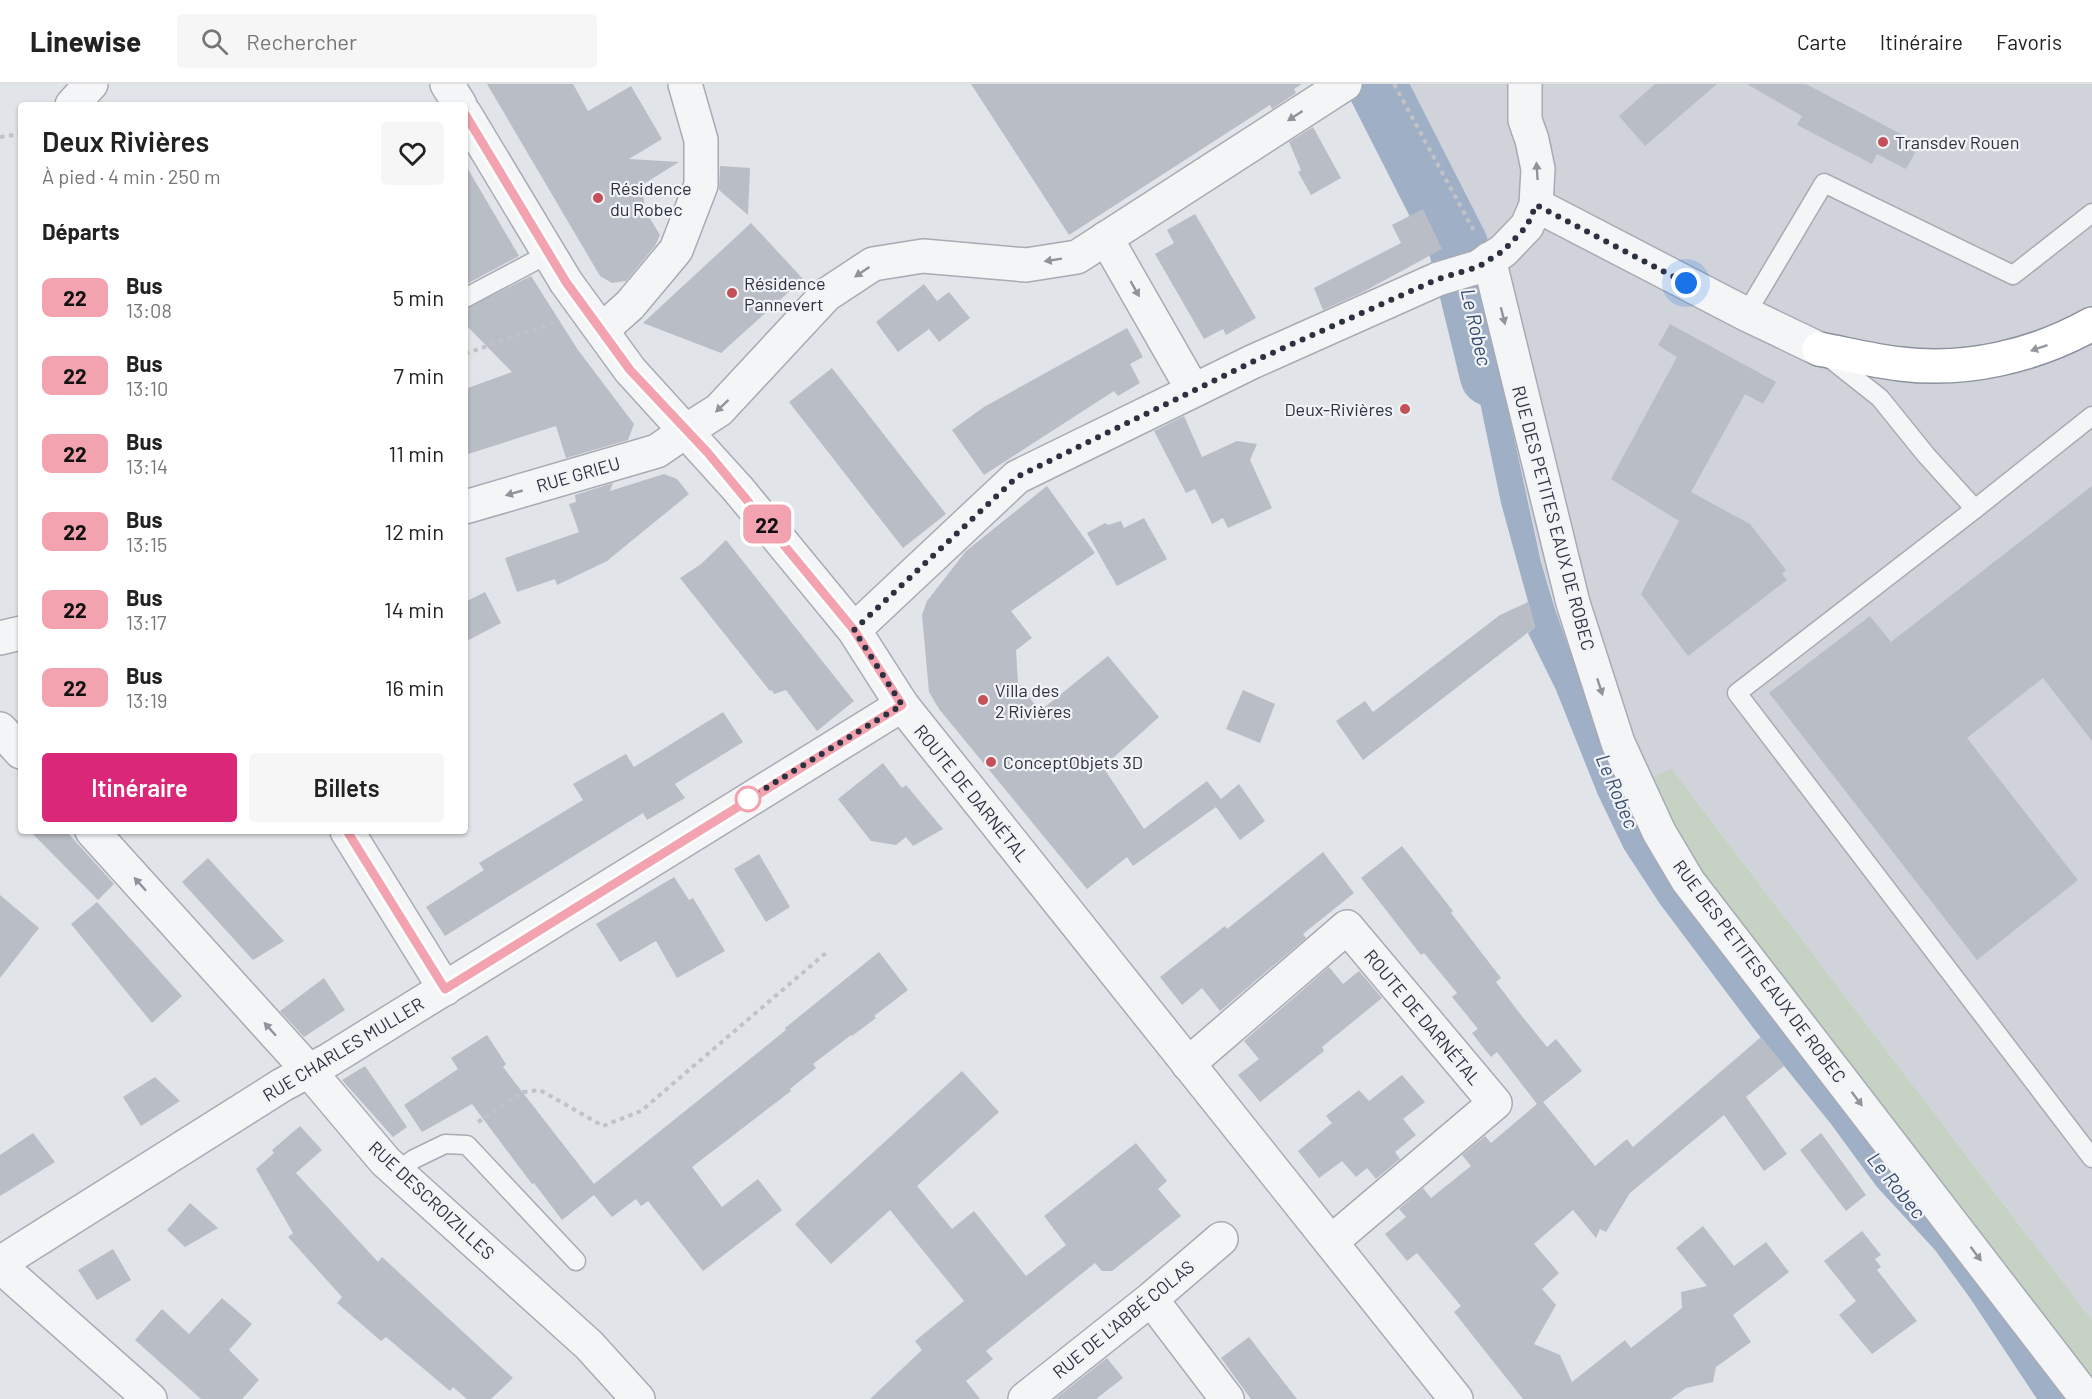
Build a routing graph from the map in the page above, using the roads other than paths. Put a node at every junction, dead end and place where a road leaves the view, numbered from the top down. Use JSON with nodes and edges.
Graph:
{"nodes":[{"id":1,"x":91,"y":84,"type":"edge"},
{"id":2,"x":447,"y":84,"type":"edge"},
{"id":3,"x":685,"y":84,"type":"edge"},
{"id":4,"x":1345,"y":84,"type":"edge"},
{"id":5,"x":1506,"y":84,"type":"edge"},
{"id":6,"x":1525,"y":84,"type":"edge"},
{"id":7,"x":75,"y":102,"type":"edge"},
{"id":8,"x":458,"y":102,"type":"edge"},
{"id":9,"x":468,"y":119,"type":"edge"},
{"id":10,"x":1525,"y":120,"type":"junction"},
{"id":11,"x":1536,"y":205,"type":"junction"},
{"id":12,"x":2092,"y":213,"type":"edge"},
{"id":13,"x":1106,"y":238,"type":"junction"},
{"id":14,"x":548,"y":254,"type":"junction"},
{"id":15,"x":1484,"y":263,"type":"junction"},
{"id":16,"x":468,"y":296,"type":"edge"},
{"id":17,"x":1746,"y":314,"type":"junction"},
{"id":18,"x":594,"y":320,"type":"junction"},
{"id":19,"x":2092,"y":324,"type":"edge"},
{"id":20,"x":1819,"y":349,"type":"junction"},
{"id":21,"x":1193,"y":390,"type":"junction"},
{"id":22,"x":2092,"y":416,"type":"edge"},
{"id":23,"x":686,"y":431,"type":"junction"},
{"id":24,"x":468,"y":506,"type":"edge"},
{"id":25,"x":1976,"y":509,"type":"junction"},
{"id":26,"x":854,"y":630,"type":"junction"},
{"id":27,"x":18,"y":634,"type":"edge"},
{"id":28,"x":0,"y":638,"type":"edge"},
{"id":29,"x":902,"y":705,"type":"junction"},
{"id":30,"x":0,"y":729,"type":"edge"},
{"id":31,"x":18,"y":749,"type":"edge"},
{"id":32,"x":95,"y":834,"type":"edge"},
{"id":33,"x":349,"y":834,"type":"edge"},
{"id":34,"x":445,"y":989,"type":"junction"},
{"id":35,"x":1188,"y":1064,"type":"junction"},
{"id":36,"x":310,"y":1072,"type":"junction"},
{"id":37,"x":2092,"y":1158,"type":"edge"},
{"id":38,"x":396,"y":1172,"type":"junction"},
{"id":39,"x":1221,"y":1239,"type":"dead end"},
{"id":40,"x":1331,"y":1242,"type":"junction"},
{"id":41,"x":576,"y":1261,"type":"dead end"},
{"id":42,"x":0,"y":1264,"type":"edge"},
{"id":43,"x":1151,"y":1299,"type":"junction"},
{"id":44,"x":150,"y":1399,"type":"edge"},
{"id":45,"x":638,"y":1399,"type":"edge"},
{"id":46,"x":1025,"y":1399,"type":"edge"},
{"id":47,"x":1227,"y":1399,"type":"edge"},
{"id":48,"x":1456,"y":1399,"type":"edge"},
{"id":49,"x":2087,"y":1399,"type":"edge"}],
"edges":[{"from":1,"to":7,"type":"street"},
{"from":2,"to":8,"type":"street"},
{"from":3,"to":18,"type":"street"},
{"from":4,"to":13,"type":"street","name":"RUE GRIEU","one_way":true},
{"from":5,"to":10,"type":"street"},
{"from":6,"to":10,"type":"street"},
{"from":9,"to":14,"type":"street","name":"ROUTE DE DARNÉTAL"},
{"from":11,"to":10,"type":"street","one_way":true},
{"from":11,"to":15,"type":"street"},
{"from":11,"to":17,"type":"street"},
{"from":12,"to":17,"type":"lane"},
{"from":13,"to":21,"type":"street","one_way":true},
{"from":13,"to":23,"type":"street","name":"RUE GRIEU","one_way":true},
{"from":14,"to":16,"type":"lane"},
{"from":14,"to":18,"type":"street","name":"ROUTE DE DARNÉTAL"},
{"from":15,"to":21,"type":"street"},
{"from":15,"to":49,"type":"street","name":"RUE DES PETITES EAUX DE ROBEC","one_way":true},
{"from":17,"to":20,"type":"street"},
{"from":18,"to":23,"type":"street","name":"ROUTE DE DARNÉTAL"},
{"from":19,"to":20,"type":"highway","one_way":true},
{"from":20,"to":25,"type":"lane"},
{"from":21,"to":26,"type":"street"},
{"from":22,"to":25,"type":"lane"},
{"from":23,"to":24,"type":"street","name":"RUE GRIEU","one_way":true},
{"from":23,"to":26,"type":"street","name":"ROUTE DE DARNÉTAL"},
{"from":25,"to":37,"type":"lane"},
{"from":26,"to":29,"type":"street","name":"ROUTE DE DARNÉTAL"},
{"from":27,"to":28,"type":"street"},
{"from":29,"to":34,"type":"street","name":"RUE CHARLES MULLER"},
{"from":29,"to":35,"type":"street","name":"ROUTE DE DARNÉTAL"},
{"from":30,"to":31,"type":"street"},
{"from":36,"to":32,"type":"street","name":"RUE DESCROIZILLES","one_way":true},
{"from":33,"to":34,"type":"street"},
{"from":34,"to":36,"type":"street","name":"RUE CHARLES MULLER"},
{"from":35,"to":40,"type":"street","name":"ROUTE DE DARNÉTAL"},
{"from":35,"to":40,"type":"street","name":"ROUTE DE DARNÉTAL"},
{"from":36,"to":38,"type":"street","name":"RUE DESCROIZILLES"},
{"from":36,"to":42,"type":"street","name":"RUE CHARLES MULLER"},
{"from":38,"to":41,"type":"lane"},
{"from":38,"to":45,"type":"street","name":"RUE DESCROIZILLES"},
{"from":39,"to":43,"type":"street","name":"RUE DE L'ABBÉ COLAS"},
{"from":40,"to":48,"type":"street","name":"ROUTE DE DARNÉTAL"},
{"from":42,"to":44,"type":"street"},
{"from":43,"to":46,"type":"street","name":"RUE DE L'ABBÉ COLAS"},
{"from":43,"to":47,"type":"street"}]}
